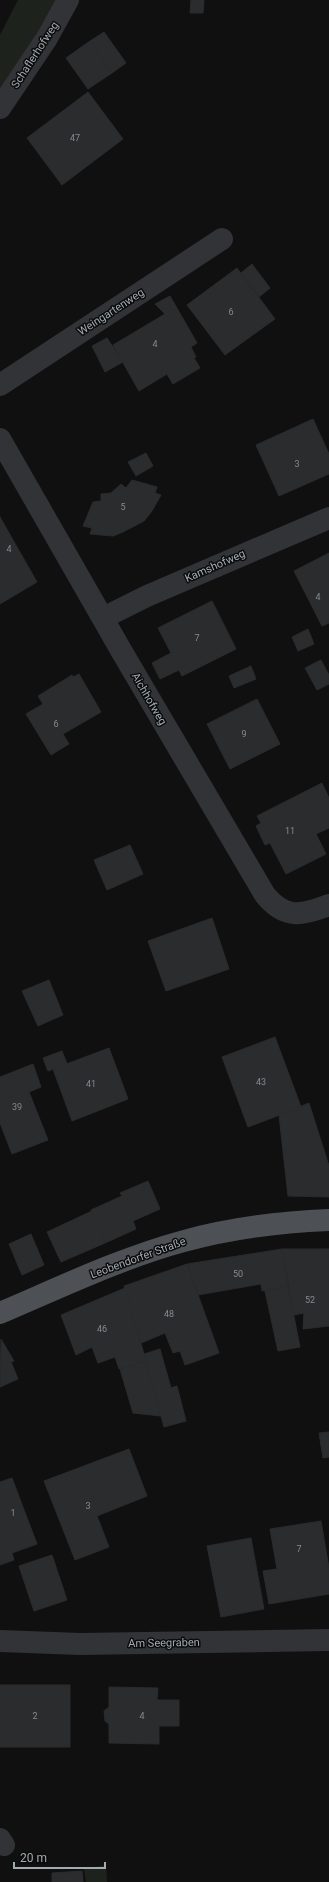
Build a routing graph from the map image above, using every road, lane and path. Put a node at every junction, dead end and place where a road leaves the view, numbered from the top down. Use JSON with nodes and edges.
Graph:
{"nodes":[{"id":1,"x":68,"y":0,"type":"edge"},
{"id":2,"x":0,"y":108,"type":"edge"},
{"id":3,"x":222,"y":239,"type":"dead end"},
{"id":4,"x":0,"y":385,"type":"edge"},
{"id":5,"x":0,"y":439,"type":"edge"},
{"id":6,"x":329,"y":518,"type":"edge"},
{"id":7,"x":103,"y":618,"type":"junction"},
{"id":8,"x":329,"y":905,"type":"edge"},
{"id":9,"x":329,"y":1220,"type":"edge"},
{"id":10,"x":0,"y":1313,"type":"edge"},
{"id":11,"x":329,"y":1640,"type":"edge"},
{"id":12,"x":0,"y":1641,"type":"edge"}],
"edges":[{"from":1,"to":2,"type":"street","name":"Schaflerhofweg"},
{"from":3,"to":4,"type":"street","name":"Weingartenweg"},
{"from":5,"to":7,"type":"street","name":"Aichhofweg"},
{"from":6,"to":7,"type":"street","name":"Kamshofweg"},
{"from":7,"to":8,"type":"street","name":"Aichhofweg"},
{"from":9,"to":10,"type":"main road","name":"Leobendorfer Straße"},
{"from":11,"to":12,"type":"street","name":"Am Seegraben"}]}
